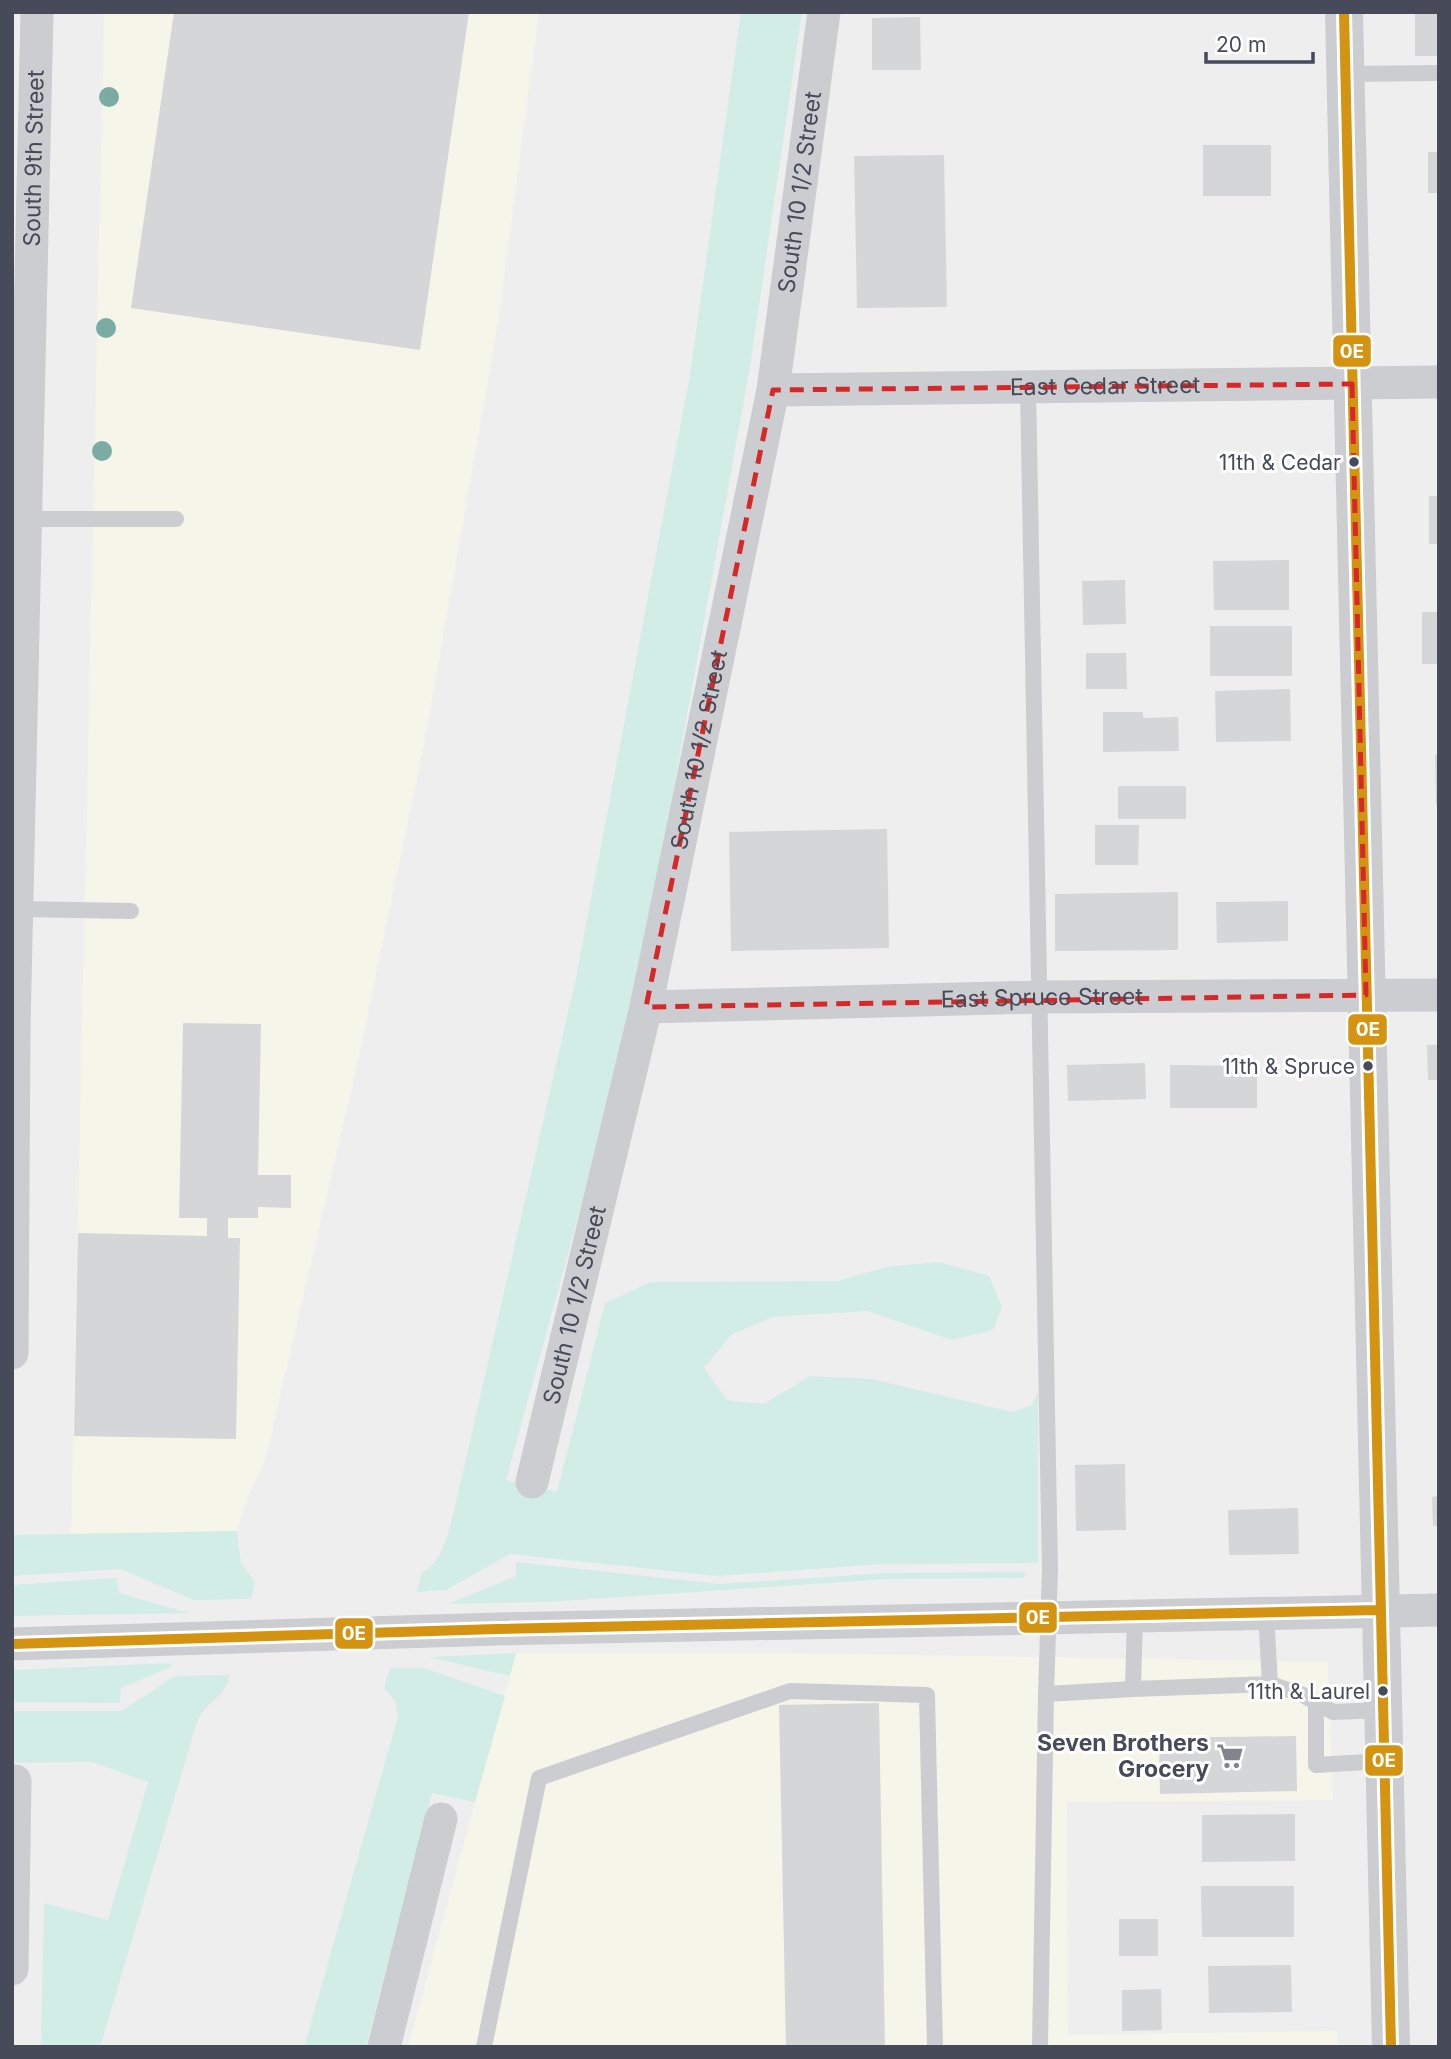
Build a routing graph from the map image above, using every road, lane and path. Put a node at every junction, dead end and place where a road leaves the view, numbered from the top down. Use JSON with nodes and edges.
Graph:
{"nodes":[{"id":1,"x":37,"y":12,"type":"edge"},
{"id":2,"x":824,"y":12,"type":"edge"},
{"id":3,"x":1344,"y":12,"type":"edge"},
{"id":4,"x":1439,"y":73,"type":"edge"},
{"id":5,"x":1345,"y":74,"type":"junction"},
{"id":6,"x":1439,"y":382,"type":"edge"},
{"id":7,"x":1352,"y":384,"type":"junction"},
{"id":8,"x":1028,"y":388,"type":"junction"},
{"id":9,"x":773,"y":390,"type":"junction"},
{"id":10,"x":21,"y":402,"type":"edge"},
{"id":11,"x":26,"y":519,"type":"junction"},
{"id":12,"x":176,"y":519,"type":"dead end"},
{"id":13,"x":17,"y":909,"type":"junction"},
{"id":14,"x":131,"y":911,"type":"dead end"},
{"id":15,"x":1366,"y":995,"type":"junction"},
{"id":16,"x":1439,"y":995,"type":"edge"},
{"id":17,"x":1041,"y":997,"type":"junction"},
{"id":18,"x":646,"y":1007,"type":"junction"},
{"id":19,"x":13,"y":1028,"type":"edge"},
{"id":20,"x":12,"y":1353,"type":"edge"},
{"id":21,"x":532,"y":1482,"type":"dead end"},
{"id":22,"x":1380,"y":1610,"type":"junction"},
{"id":23,"x":1439,"y":1610,"type":"edge"},
{"id":24,"x":1266,"y":1613,"type":"junction"},
{"id":25,"x":1135,"y":1615,"type":"junction"},
{"id":26,"x":1049,"y":1617,"type":"junction"},
{"id":27,"x":12,"y":1644,"type":"edge"},
{"id":28,"x":1270,"y":1684,"type":"junction"},
{"id":29,"x":1133,"y":1689,"type":"junction"},
{"id":30,"x":1046,"y":1694,"type":"junction"},
{"id":31,"x":1316,"y":1703,"type":"junction"},
{"id":32,"x":1383,"y":1710,"type":"junction"},
{"id":33,"x":1384,"y":1761,"type":"junction"},
{"id":34,"x":15,"y":1781,"type":"dead end"},
{"id":35,"x":441,"y":1819,"type":"dead end"},
{"id":36,"x":12,"y":1969,"type":"edge"},
{"id":37,"x":384,"y":2047,"type":"edge"},
{"id":38,"x":484,"y":2047,"type":"edge"},
{"id":39,"x":935,"y":2047,"type":"edge"},
{"id":40,"x":1040,"y":2047,"type":"edge"},
{"id":41,"x":1391,"y":2047,"type":"edge"}],
"edges":[{"from":1,"to":10,"type":"street","name":"South 9th Street"},
{"from":2,"to":9,"type":"street","name":"South 10 1/2 Street"},
{"from":3,"to":5,"type":"street"},
{"from":4,"to":5,"type":"lane"},
{"from":5,"to":7,"type":"street"},
{"from":6,"to":7,"type":"street","name":"East Cedar Street"},
{"from":7,"to":8,"type":"street","name":"East Cedar Street"},
{"from":7,"to":15,"type":"street"},
{"from":8,"to":9,"type":"street","name":"East Cedar Street"},
{"from":8,"to":17,"type":"lane"},
{"from":9,"to":18,"type":"street","name":"South 10 1/2 Street"},
{"from":10,"to":11,"type":"street","name":"South 9th Street"},
{"from":11,"to":12,"type":"lane"},
{"from":11,"to":13,"type":"street","name":"South 9th Street"},
{"from":13,"to":14,"type":"lane"},
{"from":13,"to":19,"type":"street","name":"South 9th Street"},
{"from":15,"to":16,"type":"street","name":"East Spruce Street"},
{"from":15,"to":17,"type":"street","name":"East Spruce Street"},
{"from":15,"to":22,"type":"street"},
{"from":17,"to":18,"type":"street","name":"East Spruce Street"},
{"from":17,"to":26,"type":"lane"},
{"from":18,"to":21,"type":"street","name":"South 10 1/2 Street"},
{"from":19,"to":20,"type":"street","name":"South 9th Street"},
{"from":22,"to":23,"type":"street"},
{"from":22,"to":24,"type":"street"},
{"from":22,"to":32,"type":"street"},
{"from":24,"to":25,"type":"street"},
{"from":24,"to":28,"type":"lane"},
{"from":25,"to":26,"type":"street"},
{"from":25,"to":29,"type":"lane"},
{"from":26,"to":27,"type":"street"},
{"from":26,"to":30,"type":"lane"},
{"from":28,"to":29,"type":"lane"},
{"from":28,"to":31,"type":"lane"},
{"from":29,"to":30,"type":"lane"},
{"from":30,"to":40,"type":"lane"},
{"from":31,"to":32,"type":"lane"},
{"from":31,"to":33,"type":"lane"},
{"from":32,"to":33,"type":"street"},
{"from":33,"to":41,"type":"street"},
{"from":34,"to":36,"type":"street"},
{"from":35,"to":37,"type":"street"},
{"from":38,"to":39,"type":"lane"}]}
